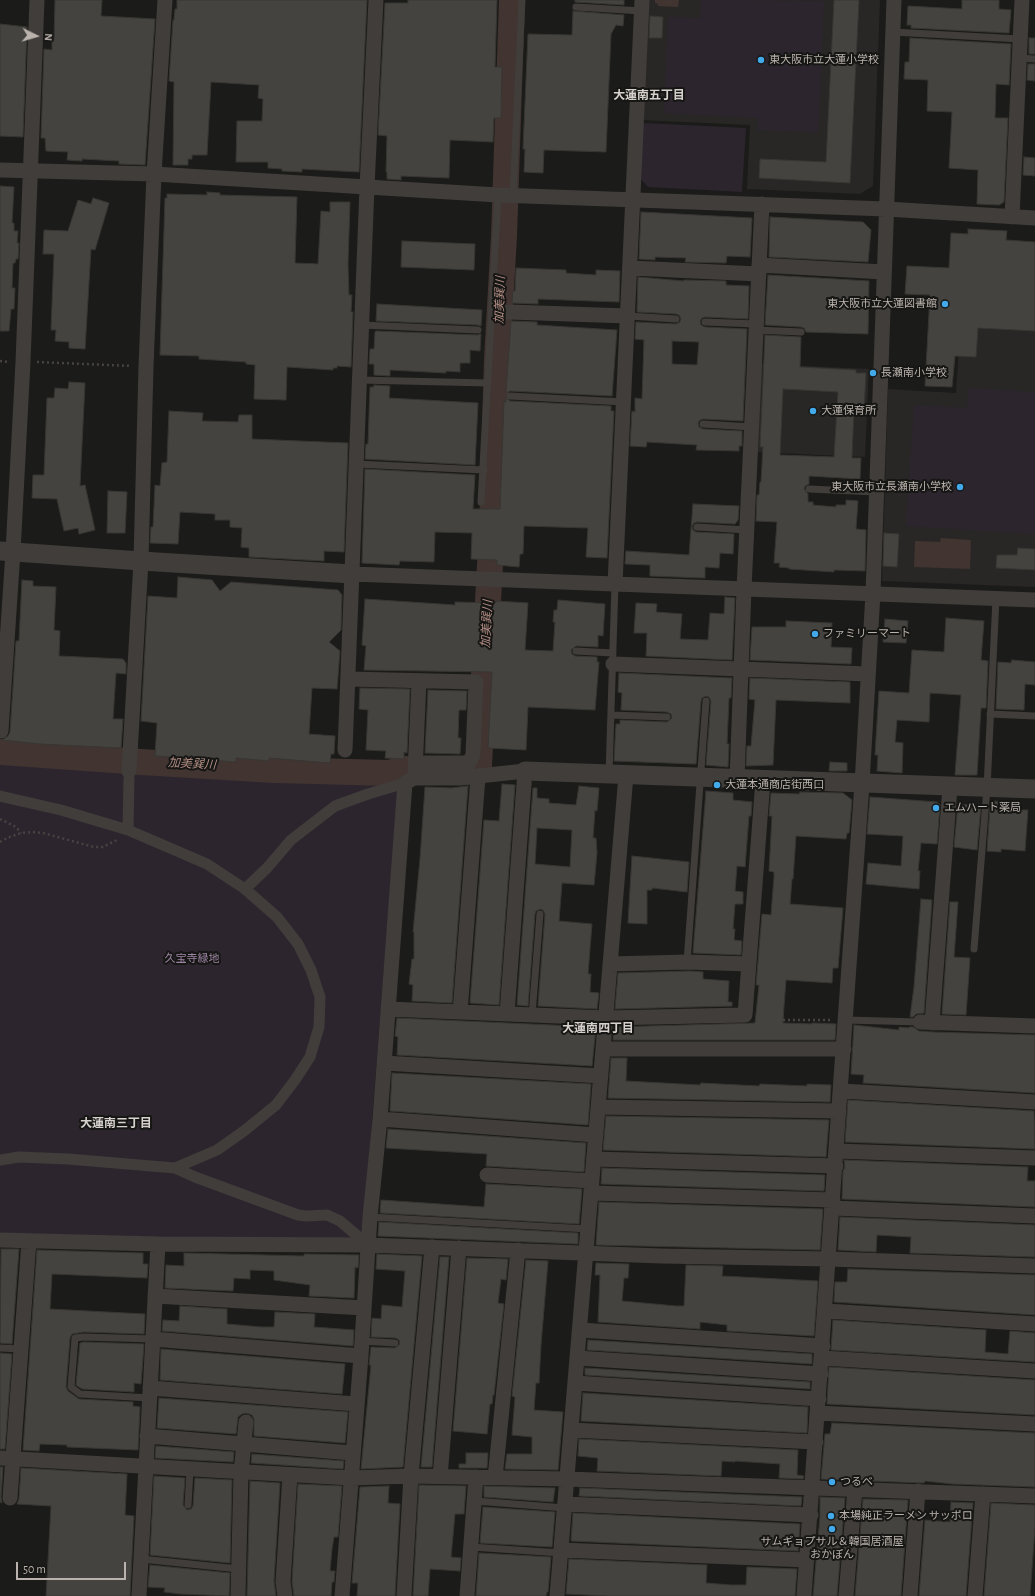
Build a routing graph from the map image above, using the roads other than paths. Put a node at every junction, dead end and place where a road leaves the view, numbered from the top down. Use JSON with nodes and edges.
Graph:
{"nodes":[{"id":1,"x":37,"y":0,"type":"edge"},
{"id":2,"x":164,"y":0,"type":"edge"},
{"id":3,"x":376,"y":0,"type":"edge"},
{"id":4,"x":522,"y":0,"type":"edge"},
{"id":5,"x":894,"y":0,"type":"edge"},
{"id":6,"x":1022,"y":0,"type":"edge"},
{"id":7,"x":642,"y":5,"type":"edge"},
{"id":8,"x":576,"y":7,"type":"dead end"},
{"id":9,"x":893,"y":32,"type":"junction"},
{"id":10,"x":1020,"y":39,"type":"junction"},
{"id":11,"x":1019,"y":58,"type":"junction"},
{"id":12,"x":1035,"y":59,"type":"edge"},
{"id":13,"x":0,"y":170,"type":"edge"},
{"id":14,"x":30,"y":171,"type":"junction"},
{"id":15,"x":154,"y":174,"type":"junction"},
{"id":16,"x":366,"y":187,"type":"junction"},
{"id":17,"x":506,"y":195,"type":"junction"},
{"id":18,"x":633,"y":199,"type":"junction"},
{"id":19,"x":762,"y":204,"type":"junction"},
{"id":20,"x":886,"y":209,"type":"junction"},
{"id":21,"x":1012,"y":217,"type":"junction"},
{"id":22,"x":1035,"y":218,"type":"edge"},
{"id":23,"x":631,"y":268,"type":"junction"},
{"id":24,"x":759,"y":269,"type":"junction"},
{"id":25,"x":884,"y":272,"type":"junction"},
{"id":26,"x":509,"y":312,"type":"dead end"},
{"id":27,"x":628,"y":316,"type":"junction"},
{"id":28,"x":676,"y":319,"type":"dead end"},
{"id":29,"x":705,"y":322,"type":"dead end"},
{"id":30,"x":362,"y":324,"type":"junction"},
{"id":31,"x":756,"y":327,"type":"junction"},
{"id":32,"x":478,"y":330,"type":"dead end"},
{"id":33,"x":801,"y":332,"type":"dead end"},
{"id":34,"x":359,"y":380,"type":"junction"},
{"id":35,"x":488,"y":383,"type":"junction"},
{"id":36,"x":510,"y":396,"type":"dead end"},
{"id":37,"x":624,"y":402,"type":"junction"},
{"id":38,"x":703,"y":424,"type":"dead end"},
{"id":39,"x":752,"y":427,"type":"junction"},
{"id":40,"x":356,"y":464,"type":"junction"},
{"id":41,"x":484,"y":470,"type":"junction"},
{"id":42,"x":809,"y":489,"type":"dead end"},
{"id":43,"x":876,"y":492,"type":"junction"},
{"id":44,"x":481,"y":502,"type":"dead end"},
{"id":45,"x":697,"y":527,"type":"dead end"},
{"id":46,"x":747,"y":530,"type":"junction"},
{"id":47,"x":6,"y":551,"type":"edge"},
{"id":48,"x":141,"y":561,"type":"junction"},
{"id":49,"x":352,"y":574,"type":"junction"},
{"id":50,"x":615,"y":584,"type":"junction"},
{"id":51,"x":744,"y":589,"type":"junction"},
{"id":52,"x":873,"y":593,"type":"junction"},
{"id":53,"x":996,"y":598,"type":"junction"},
{"id":54,"x":1035,"y":600,"type":"edge"},
{"id":55,"x":576,"y":651,"type":"dead end"},
{"id":56,"x":613,"y":658,"type":"junction"},
{"id":57,"x":3,"y":662,"type":"edge"},
{"id":58,"x":741,"y":668,"type":"junction"},
{"id":59,"x":868,"y":674,"type":"junction"},
{"id":60,"x":349,"y":679,"type":"junction"},
{"id":61,"x":419,"y":681,"type":"junction"},
{"id":62,"x":706,"y":701,"type":"dead end"},
{"id":63,"x":1,"y":708,"type":"edge"},
{"id":64,"x":990,"y":714,"type":"junction"},
{"id":65,"x":611,"y":715,"type":"junction"},
{"id":66,"x":1035,"y":716,"type":"edge"},
{"id":67,"x":667,"y":717,"type":"dead end"},
{"id":68,"x":1,"y":731,"type":"edge"},
{"id":69,"x":345,"y":750,"type":"dead end"},
{"id":70,"x":525,"y":771,"type":"junction"},
{"id":71,"x":129,"y":774,"type":"joint"},
{"id":72,"x":412,"y":775,"type":"junction"},
{"id":73,"x":618,"y":775,"type":"junction"},
{"id":74,"x":478,"y":777,"type":"junction"},
{"id":75,"x":700,"y":777,"type":"junction"},
{"id":76,"x":737,"y":779,"type":"junction"},
{"id":77,"x":763,"y":780,"type":"junction"},
{"id":78,"x":862,"y":784,"type":"junction"},
{"id":79,"x":950,"y":787,"type":"junction"},
{"id":80,"x":987,"y":788,"type":"junction"},
{"id":81,"x":1035,"y":789,"type":"edge"},
{"id":82,"x":0,"y":796,"type":"edge"},
{"id":83,"x":128,"y":830,"type":"junction"},
{"id":84,"x":245,"y":888,"type":"junction"},
{"id":85,"x":540,"y":914,"type":"dead end"},
{"id":86,"x":974,"y":948,"type":"dead end"},
{"id":87,"x":687,"y":962,"type":"junction"},
{"id":88,"x":610,"y":964,"type":"junction"},
{"id":89,"x":749,"y":964,"type":"junction"},
{"id":90,"x":388,"y":1009,"type":"junction"},
{"id":91,"x":460,"y":1012,"type":"junction"},
{"id":92,"x":507,"y":1014,"type":"junction"},
{"id":93,"x":532,"y":1015,"type":"junction"},
{"id":94,"x":606,"y":1018,"type":"junction"},
{"id":95,"x":846,"y":1020,"type":"junction"},
{"id":96,"x":926,"y":1022,"type":"junction"},
{"id":97,"x":1035,"y":1026,"type":"edge"},
{"id":98,"x":603,"y":1048,"type":"junction"},
{"id":99,"x":844,"y":1049,"type":"junction"},
{"id":100,"x":384,"y":1063,"type":"junction"},
{"id":101,"x":601,"y":1076,"type":"junction"},
{"id":102,"x":841,"y":1090,"type":"junction"},
{"id":103,"x":1035,"y":1102,"type":"edge"},
{"id":104,"x":598,"y":1107,"type":"junction"},
{"id":105,"x":840,"y":1111,"type":"junction"},
{"id":106,"x":380,"y":1119,"type":"junction"},
{"id":107,"x":596,"y":1135,"type":"junction"},
{"id":108,"x":837,"y":1151,"type":"junction"},
{"id":109,"x":1035,"y":1158,"type":"edge"},
{"id":110,"x":594,"y":1159,"type":"junction"},
{"id":111,"x":0,"y":1160,"type":"edge"},
{"id":112,"x":836,"y":1166,"type":"junction"},
{"id":113,"x":175,"y":1168,"type":"junction"},
{"id":114,"x":488,"y":1174,"type":"dead end"},
{"id":115,"x":592,"y":1187,"type":"junction"},
{"id":116,"x":833,"y":1204,"type":"junction"},
{"id":117,"x":1035,"y":1216,"type":"edge"},
{"id":118,"x":370,"y":1217,"type":"junction"},
{"id":119,"x":588,"y":1228,"type":"junction"},
{"id":120,"x":0,"y":1240,"type":"edge"},
{"id":121,"x":29,"y":1241,"type":"junction"},
{"id":122,"x":158,"y":1244,"type":"junction"},
{"id":123,"x":368,"y":1245,"type":"junction"},
{"id":124,"x":432,"y":1247,"type":"junction"},
{"id":125,"x":459,"y":1248,"type":"junction"},
{"id":126,"x":518,"y":1250,"type":"junction"},
{"id":127,"x":586,"y":1252,"type":"junction"},
{"id":128,"x":829,"y":1259,"type":"junction"},
{"id":129,"x":1035,"y":1266,"type":"edge"},
{"id":130,"x":155,"y":1296,"type":"junction"},
{"id":131,"x":364,"y":1308,"type":"junction"},
{"id":132,"x":826,"y":1311,"type":"junction"},
{"id":133,"x":1035,"y":1324,"type":"edge"},
{"id":134,"x":580,"y":1330,"type":"junction"},
{"id":135,"x":153,"y":1339,"type":"junction"},
{"id":136,"x":362,"y":1340,"type":"junction"},
{"id":137,"x":395,"y":1343,"type":"dead end"},
{"id":138,"x":0,"y":1348,"type":"edge"},
{"id":139,"x":21,"y":1350,"type":"junction"},
{"id":140,"x":823,"y":1352,"type":"junction"},
{"id":141,"x":361,"y":1356,"type":"junction"},
{"id":142,"x":577,"y":1358,"type":"junction"},
{"id":143,"x":1035,"y":1371,"type":"edge"},
{"id":144,"x":821,"y":1374,"type":"junction"},
{"id":145,"x":575,"y":1383,"type":"junction"},
{"id":146,"x":150,"y":1393,"type":"junction"},
{"id":147,"x":356,"y":1404,"type":"junction"},
{"id":148,"x":819,"y":1406,"type":"junction"},
{"id":149,"x":246,"y":1422,"type":"dead end"},
{"id":150,"x":1035,"y":1424,"type":"edge"},
{"id":151,"x":571,"y":1430,"type":"junction"},
{"id":152,"x":148,"y":1436,"type":"junction"},
{"id":153,"x":816,"y":1442,"type":"junction"},
{"id":154,"x":243,"y":1444,"type":"junction"},
{"id":155,"x":352,"y":1453,"type":"junction"},
{"id":156,"x":7,"y":1459,"type":"edge"},
{"id":157,"x":146,"y":1468,"type":"junction"},
{"id":158,"x":190,"y":1470,"type":"junction"},
{"id":159,"x":241,"y":1472,"type":"junction"},
{"id":160,"x":290,"y":1475,"type":"junction"},
{"id":161,"x":411,"y":1476,"type":"junction"},
{"id":162,"x":440,"y":1477,"type":"junction"},
{"id":163,"x":476,"y":1477,"type":"junction"},
{"id":164,"x":351,"y":1478,"type":"junction"},
{"id":165,"x":495,"y":1478,"type":"junction"},
{"id":166,"x":567,"y":1479,"type":"junction"},
{"id":167,"x":813,"y":1488,"type":"junction"},
{"id":168,"x":855,"y":1489,"type":"junction"},
{"id":169,"x":918,"y":1491,"type":"junction"},
{"id":170,"x":983,"y":1494,"type":"junction"},
{"id":171,"x":1035,"y":1496,"type":"edge"},
{"id":172,"x":10,"y":1498,"type":"dead end"},
{"id":173,"x":474,"y":1501,"type":"junction"},
{"id":174,"x":188,"y":1505,"type":"dead end"},
{"id":175,"x":565,"y":1506,"type":"junction"},
{"id":176,"x":811,"y":1515,"type":"junction"},
{"id":177,"x":471,"y":1547,"type":"junction"},
{"id":178,"x":561,"y":1552,"type":"junction"},
{"id":179,"x":141,"y":1559,"type":"junction"},
{"id":180,"x":807,"y":1560,"type":"junction"},
{"id":181,"x":239,"y":1569,"type":"junction"},
{"id":182,"x":142,"y":1596,"type":"edge"},
{"id":183,"x":238,"y":1596,"type":"edge"},
{"id":184,"x":285,"y":1596,"type":"edge"},
{"id":185,"x":342,"y":1596,"type":"edge"},
{"id":186,"x":404,"y":1596,"type":"edge"},
{"id":187,"x":467,"y":1596,"type":"edge"},
{"id":188,"x":558,"y":1596,"type":"edge"},
{"id":189,"x":804,"y":1596,"type":"edge"},
{"id":190,"x":846,"y":1596,"type":"edge"},
{"id":191,"x":910,"y":1596,"type":"edge"},
{"id":192,"x":975,"y":1596,"type":"edge"}],
"edges":[{"from":1,"to":14,"type":"street"},
{"from":2,"to":15,"type":"street"},
{"from":3,"to":16,"type":"street"},
{"from":4,"to":17,"type":"lane"},
{"from":5,"to":9,"type":"street"},
{"from":6,"to":10,"type":"street"},
{"from":7,"to":8,"type":"lane"},
{"from":7,"to":18,"type":"street"},
{"from":9,"to":10,"type":"lane"},
{"from":9,"to":20,"type":"street"},
{"from":10,"to":11,"type":"street"},
{"from":11,"to":12,"type":"lane"},
{"from":11,"to":21,"type":"street"},
{"from":13,"to":14,"type":"street"},
{"from":14,"to":15,"type":"street"},
{"from":14,"to":47,"type":"street"},
{"from":15,"to":16,"type":"street"},
{"from":15,"to":48,"type":"street"},
{"from":16,"to":17,"type":"street"},
{"from":16,"to":30,"type":"street"},
{"from":17,"to":18,"type":"street"},
{"from":17,"to":35,"type":"lane"},
{"from":18,"to":19,"type":"street"},
{"from":18,"to":23,"type":"street"},
{"from":19,"to":20,"type":"street"},
{"from":19,"to":24,"type":"street"},
{"from":20,"to":21,"type":"street"},
{"from":20,"to":25,"type":"street"},
{"from":21,"to":22,"type":"street"},
{"from":23,"to":24,"type":"street"},
{"from":23,"to":27,"type":"street"},
{"from":24,"to":25,"type":"street"},
{"from":24,"to":31,"type":"street"},
{"from":25,"to":43,"type":"street"},
{"from":26,"to":27,"type":"street"},
{"from":27,"to":28,"type":"lane"},
{"from":27,"to":37,"type":"street"},
{"from":29,"to":31,"type":"lane"},
{"from":30,"to":32,"type":"lane"},
{"from":30,"to":34,"type":"street"},
{"from":31,"to":33,"type":"lane"},
{"from":31,"to":39,"type":"street"},
{"from":34,"to":35,"type":"lane"},
{"from":34,"to":40,"type":"street"},
{"from":35,"to":41,"type":"lane"},
{"from":36,"to":37,"type":"lane"},
{"from":37,"to":50,"type":"street"},
{"from":38,"to":39,"type":"lane"},
{"from":39,"to":46,"type":"street"},
{"from":40,"to":41,"type":"lane"},
{"from":40,"to":49,"type":"street"},
{"from":41,"to":44,"type":"lane"},
{"from":42,"to":43,"type":"lane"},
{"from":43,"to":52,"type":"street"},
{"from":45,"to":46,"type":"lane"},
{"from":46,"to":51,"type":"street"},
{"from":47,"to":48,"type":"street"},
{"from":47,"to":57,"type":"street"},
{"from":48,"to":49,"type":"street"},
{"from":48,"to":71,"type":"street"},
{"from":49,"to":50,"type":"street"},
{"from":49,"to":60,"type":"street"},
{"from":50,"to":51,"type":"street"},
{"from":50,"to":56,"type":"lane"},
{"from":51,"to":52,"type":"street"},
{"from":51,"to":58,"type":"street"},
{"from":52,"to":53,"type":"street"},
{"from":52,"to":59,"type":"street"},
{"from":53,"to":54,"type":"street"},
{"from":53,"to":64,"type":"lane"},
{"from":55,"to":56,"type":"lane"},
{"from":56,"to":58,"type":"street"},
{"from":56,"to":65,"type":"lane"},
{"from":57,"to":63,"type":"street"},
{"from":58,"to":59,"type":"street"},
{"from":58,"to":76,"type":"street"},
{"from":59,"to":78,"type":"street"},
{"from":60,"to":61,"type":"street"},
{"from":60,"to":69,"type":"street"},
{"from":61,"to":72,"type":"street"},
{"from":61,"to":72,"type":"street"},
{"from":62,"to":75,"type":"lane"},
{"from":63,"to":68,"type":"street"},
{"from":64,"to":66,"type":"lane"},
{"from":64,"to":80,"type":"lane"},
{"from":65,"to":67,"type":"lane"},
{"from":65,"to":73,"type":"lane"},
{"from":70,"to":73,"type":"street"},
{"from":70,"to":74,"type":"street"},
{"from":70,"to":92,"type":"street"},
{"from":71,"to":83,"type":"street"},
{"from":72,"to":74,"type":"street"},
{"from":72,"to":84,"type":"street"},
{"from":72,"to":90,"type":"street"},
{"from":73,"to":75,"type":"street"},
{"from":73,"to":88,"type":"street"},
{"from":74,"to":91,"type":"street"},
{"from":75,"to":76,"type":"street"},
{"from":75,"to":87,"type":"lane"},
{"from":76,"to":77,"type":"street"},
{"from":77,"to":78,"type":"street"},
{"from":77,"to":89,"type":"street"},
{"from":78,"to":79,"type":"street"},
{"from":78,"to":95,"type":"street"},
{"from":79,"to":80,"type":"street"},
{"from":79,"to":96,"type":"street"},
{"from":80,"to":81,"type":"street"},
{"from":80,"to":86,"type":"lane"},
{"from":82,"to":83,"type":"street"},
{"from":83,"to":84,"type":"street"},
{"from":84,"to":113,"type":"street"},
{"from":85,"to":93,"type":"lane"},
{"from":87,"to":88,"type":"street"},
{"from":87,"to":89,"type":"street"},
{"from":88,"to":94,"type":"street"},
{"from":89,"to":94,"type":"street"},
{"from":90,"to":91,"type":"street"},
{"from":90,"to":100,"type":"street"},
{"from":91,"to":92,"type":"street"},
{"from":92,"to":93,"type":"street"},
{"from":93,"to":94,"type":"street"},
{"from":94,"to":98,"type":"street"},
{"from":95,"to":96,"type":"lane"},
{"from":95,"to":99,"type":"street"},
{"from":96,"to":97,"type":"street"},
{"from":98,"to":99,"type":"street"},
{"from":98,"to":101,"type":"street"},
{"from":99,"to":102,"type":"street"},
{"from":100,"to":101,"type":"street"},
{"from":100,"to":106,"type":"street"},
{"from":101,"to":104,"type":"street"},
{"from":102,"to":103,"type":"street"},
{"from":102,"to":105,"type":"street"},
{"from":104,"to":105,"type":"street"},
{"from":104,"to":107,"type":"street"},
{"from":105,"to":108,"type":"street"},
{"from":106,"to":107,"type":"street"},
{"from":106,"to":118,"type":"street"},
{"from":107,"to":110,"type":"street"},
{"from":108,"to":109,"type":"street"},
{"from":108,"to":112,"type":"street"},
{"from":110,"to":112,"type":"street"},
{"from":110,"to":115,"type":"street"},
{"from":111,"to":113,"type":"street"},
{"from":112,"to":116,"type":"street"},
{"from":113,"to":123,"type":"street"},
{"from":114,"to":115,"type":"street"},
{"from":115,"to":116,"type":"street"},
{"from":115,"to":119,"type":"street"},
{"from":116,"to":117,"type":"street"},
{"from":116,"to":128,"type":"street"},
{"from":118,"to":119,"type":"lane"},
{"from":118,"to":123,"type":"street"},
{"from":119,"to":127,"type":"street"},
{"from":120,"to":121,"type":"street"},
{"from":121,"to":122,"type":"street"},
{"from":121,"to":139,"type":"street"},
{"from":122,"to":123,"type":"street"},
{"from":122,"to":130,"type":"street"},
{"from":123,"to":124,"type":"street"},
{"from":123,"to":131,"type":"street"},
{"from":124,"to":125,"type":"street"},
{"from":124,"to":161,"type":"street"},
{"from":125,"to":126,"type":"street"},
{"from":125,"to":162,"type":"street"},
{"from":126,"to":127,"type":"street"},
{"from":126,"to":165,"type":"street"},
{"from":127,"to":128,"type":"street"},
{"from":127,"to":134,"type":"street"},
{"from":128,"to":129,"type":"street"},
{"from":128,"to":132,"type":"street"},
{"from":130,"to":131,"type":"street"},
{"from":130,"to":135,"type":"street"},
{"from":131,"to":136,"type":"street"},
{"from":132,"to":133,"type":"street"},
{"from":132,"to":140,"type":"street"},
{"from":134,"to":140,"type":"street"},
{"from":134,"to":142,"type":"street"},
{"from":135,"to":141,"type":"street"},
{"from":135,"to":146,"type":"street"},
{"from":135,"to":146,"type":"lane"},
{"from":136,"to":137,"type":"lane"},
{"from":136,"to":141,"type":"street"},
{"from":138,"to":139,"type":"lane"},
{"from":139,"to":156,"type":"street"},
{"from":140,"to":143,"type":"street"},
{"from":140,"to":144,"type":"street"},
{"from":141,"to":147,"type":"street"},
{"from":142,"to":144,"type":"street"},
{"from":142,"to":145,"type":"street"},
{"from":144,"to":148,"type":"street"},
{"from":145,"to":148,"type":"street"},
{"from":145,"to":151,"type":"street"},
{"from":146,"to":147,"type":"street"},
{"from":146,"to":152,"type":"street"},
{"from":147,"to":155,"type":"street"},
{"from":148,"to":150,"type":"street"},
{"from":148,"to":153,"type":"street"},
{"from":149,"to":154,"type":"street"},
{"from":151,"to":153,"type":"street"},
{"from":151,"to":166,"type":"street"},
{"from":152,"to":154,"type":"street"},
{"from":152,"to":157,"type":"street"},
{"from":153,"to":167,"type":"street"},
{"from":154,"to":155,"type":"street"},
{"from":154,"to":159,"type":"street"},
{"from":155,"to":164,"type":"street"},
{"from":156,"to":157,"type":"street"},
{"from":156,"to":172,"type":"street"},
{"from":157,"to":158,"type":"street"},
{"from":157,"to":179,"type":"street"},
{"from":158,"to":159,"type":"street"},
{"from":158,"to":174,"type":"lane"},
{"from":159,"to":160,"type":"street"},
{"from":159,"to":181,"type":"street"},
{"from":160,"to":164,"type":"street"},
{"from":160,"to":184,"type":"street"},
{"from":161,"to":162,"type":"street"},
{"from":161,"to":164,"type":"street"},
{"from":161,"to":186,"type":"street"},
{"from":162,"to":163,"type":"street"},
{"from":163,"to":165,"type":"street"},
{"from":163,"to":173,"type":"street"},
{"from":164,"to":185,"type":"street"},
{"from":165,"to":166,"type":"street"},
{"from":166,"to":167,"type":"street"},
{"from":166,"to":175,"type":"street"},
{"from":167,"to":168,"type":"street"},
{"from":167,"to":176,"type":"street"},
{"from":168,"to":169,"type":"street"},
{"from":168,"to":190,"type":"street"},
{"from":169,"to":170,"type":"street"},
{"from":169,"to":191,"type":"street"},
{"from":170,"to":171,"type":"street"},
{"from":170,"to":192,"type":"street"},
{"from":173,"to":175,"type":"lane"},
{"from":173,"to":177,"type":"street"},
{"from":175,"to":176,"type":"street"},
{"from":175,"to":178,"type":"street"},
{"from":176,"to":180,"type":"street"},
{"from":177,"to":178,"type":"lane"},
{"from":177,"to":187,"type":"street"},
{"from":178,"to":180,"type":"street"},
{"from":178,"to":188,"type":"street"},
{"from":179,"to":181,"type":"lane"},
{"from":179,"to":182,"type":"street"},
{"from":180,"to":189,"type":"street"},
{"from":181,"to":183,"type":"street"}]}
